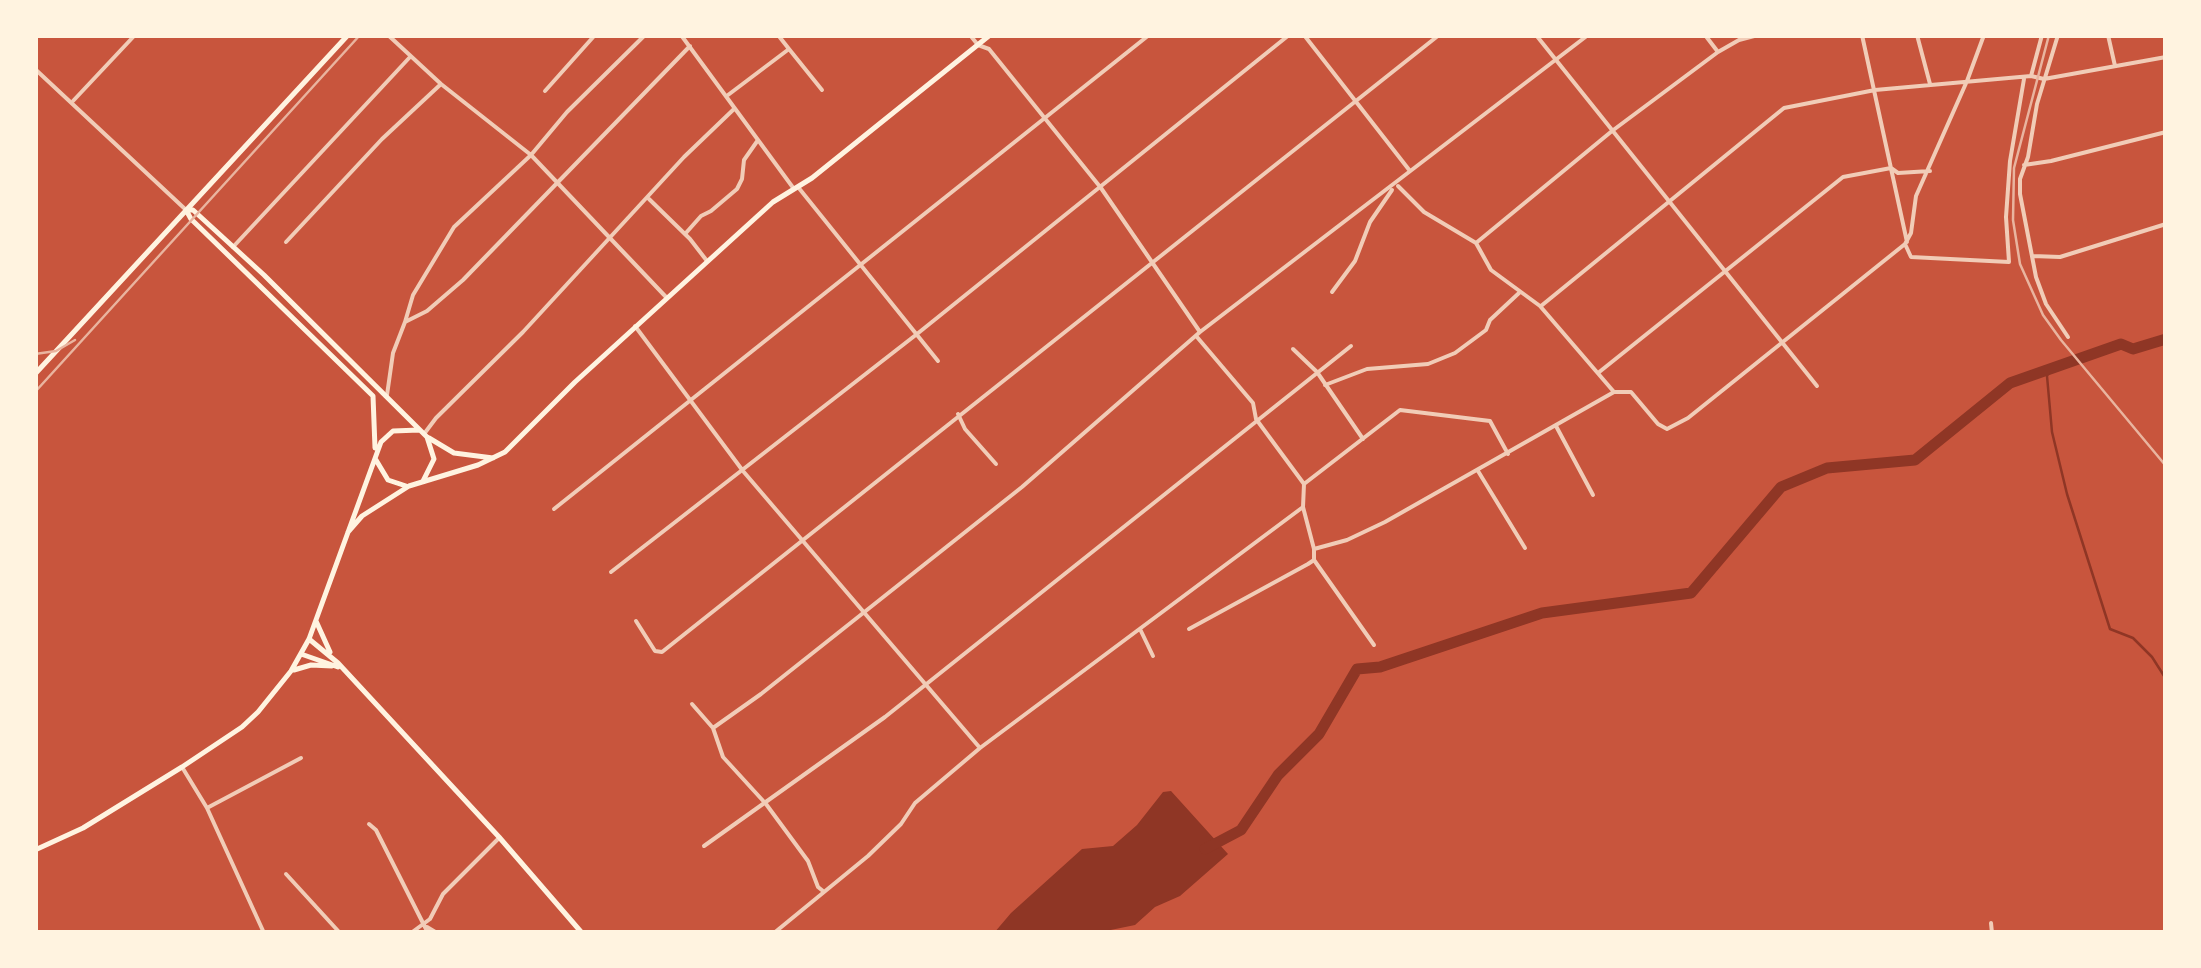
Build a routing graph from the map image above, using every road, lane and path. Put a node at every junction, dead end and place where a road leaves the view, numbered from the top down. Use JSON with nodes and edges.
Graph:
{"nodes":[{"id":1,"x":135,"y":35,"type":"edge"},
{"id":2,"x":348,"y":35,"type":"edge"},
{"id":3,"x":388,"y":35,"type":"edge"},
{"id":4,"x":595,"y":35,"type":"edge"},
{"id":5,"x":646,"y":35,"type":"edge"},
{"id":6,"x":682,"y":35,"type":"edge"},
{"id":7,"x":778,"y":35,"type":"edge"},
{"id":8,"x":970,"y":35,"type":"edge"},
{"id":9,"x":990,"y":35,"type":"edge"},
{"id":10,"x":1149,"y":35,"type":"edge"},
{"id":11,"x":1289,"y":35,"type":"edge"},
{"id":12,"x":1304,"y":35,"type":"edge"},
{"id":13,"x":1439,"y":35,"type":"edge"},
{"id":14,"x":1536,"y":35,"type":"edge"},
{"id":15,"x":1588,"y":35,"type":"edge"},
{"id":16,"x":1706,"y":35,"type":"edge"},
{"id":17,"x":1758,"y":35,"type":"edge"},
{"id":18,"x":1862,"y":35,"type":"edge"},
{"id":19,"x":1917,"y":35,"type":"edge"},
{"id":20,"x":1984,"y":35,"type":"edge"},
{"id":21,"x":2042,"y":35,"type":"edge"},
{"id":22,"x":2058,"y":35,"type":"edge"},
{"id":23,"x":2108,"y":35,"type":"edge"},
{"id":24,"x":978,"y":45,"type":"junction"},
{"id":25,"x":690,"y":46,"type":"junction"},
{"id":26,"x":789,"y":48,"type":"junction"},
{"id":27,"x":1718,"y":52,"type":"junction"},
{"id":28,"x":410,"y":57,"type":"junction"},
{"id":29,"x":2166,"y":57,"type":"edge"},
{"id":30,"x":1556,"y":61,"type":"junction"},
{"id":31,"x":2115,"y":66,"type":"junction"},
{"id":32,"x":35,"y":69,"type":"edge"},
{"id":33,"x":2031,"y":76,"type":"junction"},
{"id":34,"x":2024,"y":79,"type":"junction"},
{"id":35,"x":2044,"y":79,"type":"junction"},
{"id":36,"x":1968,"y":81,"type":"junction"},
{"id":37,"x":441,"y":84,"type":"junction"},
{"id":38,"x":1930,"y":84,"type":"junction"},
{"id":39,"x":822,"y":90,"type":"dead end"},
{"id":40,"x":1875,"y":90,"type":"junction"},
{"id":41,"x":546,"y":91,"type":"dead end"},
{"id":42,"x":728,"y":94,"type":"junction"},
{"id":43,"x":1356,"y":99,"type":"junction"},
{"id":44,"x":73,"y":101,"type":"junction"},
{"id":45,"x":734,"y":109,"type":"junction"},
{"id":46,"x":1046,"y":118,"type":"junction"},
{"id":47,"x":1612,"y":130,"type":"junction"},
{"id":48,"x":2166,"y":132,"type":"edge"},
{"id":49,"x":758,"y":140,"type":"junction"},
{"id":50,"x":531,"y":155,"type":"junction"},
{"id":51,"x":2024,"y":165,"type":"junction"},
{"id":52,"x":1891,"y":168,"type":"junction"},
{"id":53,"x":1410,"y":171,"type":"junction"},
{"id":54,"x":1930,"y":171,"type":"junction"},
{"id":55,"x":558,"y":183,"type":"junction"},
{"id":56,"x":1396,"y":184,"type":"junction"},
{"id":57,"x":796,"y":188,"type":"junction"},
{"id":58,"x":1101,"y":188,"type":"junction"},
{"id":59,"x":647,"y":197,"type":"junction"},
{"id":60,"x":1668,"y":202,"type":"junction"},
{"id":61,"x":187,"y":213,"type":"junction"},
{"id":62,"x":2166,"y":224,"type":"edge"},
{"id":63,"x":685,"y":234,"type":"junction"},
{"id":64,"x":609,"y":238,"type":"junction"},
{"id":65,"x":286,"y":242,"type":"dead end"},
{"id":66,"x":1476,"y":243,"type":"junction"},
{"id":67,"x":1906,"y":243,"type":"junction"},
{"id":68,"x":233,"y":248,"type":"junction"},
{"id":69,"x":2032,"y":256,"type":"junction"},
{"id":70,"x":706,"y":260,"type":"junction"},
{"id":71,"x":1153,"y":260,"type":"junction"},
{"id":72,"x":861,"y":264,"type":"junction"},
{"id":73,"x":1724,"y":272,"type":"junction"},
{"id":74,"x":1332,"y":292,"type":"dead end"},
{"id":75,"x":1519,"y":293,"type":"junction"},
{"id":76,"x":666,"y":297,"type":"junction"},
{"id":77,"x":1540,"y":306,"type":"junction"},
{"id":78,"x":405,"y":322,"type":"junction"},
{"id":79,"x":635,"y":326,"type":"junction"},
{"id":80,"x":918,"y":334,"type":"junction"},
{"id":81,"x":1199,"y":335,"type":"junction"},
{"id":82,"x":2068,"y":337,"type":"dead end"},
{"id":83,"x":1780,"y":342,"type":"junction"},
{"id":84,"x":1351,"y":346,"type":"dead end"},
{"id":85,"x":1292,"y":348,"type":"dead end"},
{"id":86,"x":938,"y":360,"type":"dead end"},
{"id":87,"x":1317,"y":372,"type":"junction"},
{"id":88,"x":1598,"y":373,"type":"junction"},
{"id":89,"x":35,"y":374,"type":"edge"},
{"id":90,"x":1325,"y":385,"type":"junction"},
{"id":91,"x":1817,"y":386,"type":"dead end"},
{"id":92,"x":1614,"y":392,"type":"junction"},
{"id":93,"x":388,"y":394,"type":"junction"},
{"id":94,"x":690,"y":398,"type":"junction"},
{"id":95,"x":958,"y":414,"type":"junction"},
{"id":96,"x":1256,"y":419,"type":"junction"},
{"id":97,"x":1556,"y":426,"type":"junction"},
{"id":98,"x":424,"y":434,"type":"junction"},
{"id":99,"x":1363,"y":440,"type":"junction"},
{"id":100,"x":375,"y":454,"type":"junction"},
{"id":101,"x":1508,"y":454,"type":"junction"},
{"id":102,"x":496,"y":458,"type":"junction"},
{"id":103,"x":996,"y":464,"type":"dead end"},
{"id":104,"x":744,"y":470,"type":"junction"},
{"id":105,"x":1478,"y":472,"type":"junction"},
{"id":106,"x":421,"y":483,"type":"junction"},
{"id":107,"x":1304,"y":484,"type":"junction"},
{"id":108,"x":410,"y":486,"type":"junction"},
{"id":109,"x":1593,"y":495,"type":"dead end"},
{"id":110,"x":1303,"y":507,"type":"junction"},
{"id":111,"x":554,"y":509,"type":"dead end"},
{"id":112,"x":348,"y":532,"type":"junction"},
{"id":113,"x":801,"y":540,"type":"junction"},
{"id":114,"x":1525,"y":548,"type":"dead end"},
{"id":115,"x":1314,"y":549,"type":"junction"},
{"id":116,"x":1314,"y":560,"type":"junction"},
{"id":117,"x":611,"y":572,"type":"dead end"},
{"id":118,"x":862,"y":613,"type":"junction"},
{"id":119,"x":316,"y":619,"type":"junction"},
{"id":120,"x":636,"y":621,"type":"dead end"},
{"id":121,"x":1189,"y":628,"type":"dead end"},
{"id":122,"x":1140,"y":629,"type":"junction"},
{"id":123,"x":310,"y":639,"type":"junction"},
{"id":124,"x":1374,"y":645,"type":"dead end"},
{"id":125,"x":302,"y":654,"type":"junction"},
{"id":126,"x":1153,"y":656,"type":"dead end"},
{"id":127,"x":337,"y":664,"type":"junction"},
{"id":128,"x":291,"y":671,"type":"junction"},
{"id":129,"x":922,"y":685,"type":"junction"},
{"id":130,"x":692,"y":704,"type":"dead end"},
{"id":131,"x":712,"y":728,"type":"junction"},
{"id":132,"x":980,"y":748,"type":"junction"},
{"id":133,"x":301,"y":758,"type":"dead end"},
{"id":134,"x":182,"y":767,"type":"junction"},
{"id":135,"x":766,"y":804,"type":"junction"},
{"id":136,"x":208,"y":808,"type":"junction"},
{"id":137,"x":370,"y":824,"type":"dead end"},
{"id":138,"x":500,"y":837,"type":"junction"},
{"id":139,"x":704,"y":846,"type":"dead end"},
{"id":140,"x":35,"y":850,"type":"edge"},
{"id":141,"x":286,"y":874,"type":"dead end"},
{"id":142,"x":823,"y":891,"type":"junction"},
{"id":143,"x":1991,"y":923,"type":"dead end"},
{"id":144,"x":423,"y":924,"type":"junction"},
{"id":145,"x":264,"y":933,"type":"edge"},
{"id":146,"x":340,"y":933,"type":"edge"},
{"id":147,"x":411,"y":933,"type":"edge"},
{"id":148,"x":428,"y":933,"type":"edge"},
{"id":149,"x":437,"y":933,"type":"edge"},
{"id":150,"x":582,"y":933,"type":"edge"},
{"id":151,"x":774,"y":933,"type":"edge"},
{"id":152,"x":1992,"y":933,"type":"edge"}],
"edges":[{"from":1,"to":44,"type":"street"},
{"from":2,"to":61,"type":"main road"},
{"from":3,"to":28,"type":"street"},
{"from":4,"to":41,"type":"street"},
{"from":5,"to":50,"type":"street"},
{"from":6,"to":25,"type":"street"},
{"from":7,"to":26,"type":"street"},
{"from":8,"to":24,"type":"street"},
{"from":9,"to":24,"type":"main road"},
{"from":10,"to":46,"type":"street"},
{"from":11,"to":58,"type":"street"},
{"from":12,"to":43,"type":"street"},
{"from":13,"to":43,"type":"street"},
{"from":14,"to":30,"type":"street"},
{"from":15,"to":30,"type":"street"},
{"from":16,"to":27,"type":"street"},
{"from":17,"to":27,"type":"street"},
{"from":18,"to":40,"type":"street"},
{"from":19,"to":38,"type":"street"},
{"from":20,"to":36,"type":"street"},
{"from":21,"to":33,"type":"street"},
{"from":22,"to":35,"type":"street"},
{"from":23,"to":31,"type":"street"},
{"from":24,"to":46,"type":"street"},
{"from":24,"to":57,"type":"main road"},
{"from":25,"to":42,"type":"street"},
{"from":25,"to":55,"type":"street"},
{"from":26,"to":39,"type":"street"},
{"from":26,"to":42,"type":"street"},
{"from":27,"to":47,"type":"street"},
{"from":28,"to":37,"type":"street"},
{"from":28,"to":68,"type":"street"},
{"from":29,"to":31,"type":"street"},
{"from":30,"to":47,"type":"street"},
{"from":30,"to":53,"type":"street"},
{"from":31,"to":35,"type":"street"},
{"from":32,"to":44,"type":"street"},
{"from":33,"to":34,"type":"street"},
{"from":33,"to":35,"type":"street"},
{"from":34,"to":36,"type":"street"},
{"from":34,"to":67,"type":"street"},
{"from":35,"to":51,"type":"street"},
{"from":36,"to":38,"type":"street"},
{"from":36,"to":54,"type":"street"},
{"from":37,"to":50,"type":"street"},
{"from":37,"to":65,"type":"street"},
{"from":38,"to":40,"type":"street"},
{"from":40,"to":52,"type":"street"},
{"from":40,"to":60,"type":"street"},
{"from":42,"to":45,"type":"street"},
{"from":43,"to":53,"type":"street"},
{"from":43,"to":71,"type":"street"},
{"from":44,"to":61,"type":"street"},
{"from":45,"to":49,"type":"street"},
{"from":45,"to":59,"type":"street"},
{"from":46,"to":58,"type":"street"},
{"from":46,"to":72,"type":"street"},
{"from":47,"to":60,"type":"street"},
{"from":47,"to":66,"type":"street"},
{"from":48,"to":51,"type":"street"},
{"from":49,"to":57,"type":"street"},
{"from":49,"to":63,"type":"street"},
{"from":50,"to":55,"type":"street"},
{"from":50,"to":78,"type":"street"},
{"from":51,"to":69,"type":"street"},
{"from":52,"to":54,"type":"street"},
{"from":52,"to":67,"type":"street"},
{"from":52,"to":73,"type":"street"},
{"from":53,"to":56,"type":"street"},
{"from":54,"to":67,"type":"street"},
{"from":55,"to":64,"type":"street"},
{"from":55,"to":78,"type":"street"},
{"from":56,"to":66,"type":"street"},
{"from":56,"to":74,"type":"street"},
{"from":56,"to":81,"type":"street"},
{"from":57,"to":70,"type":"main road"},
{"from":57,"to":72,"type":"street"},
{"from":58,"to":71,"type":"street"},
{"from":58,"to":80,"type":"street"},
{"from":59,"to":63,"type":"street"},
{"from":59,"to":64,"type":"street"},
{"from":60,"to":73,"type":"street"},
{"from":60,"to":77,"type":"street"},
{"from":61,"to":68,"type":"main road"},
{"from":61,"to":89,"type":"main road"},
{"from":61,"to":100,"type":"main road"},
{"from":62,"to":69,"type":"street"},
{"from":63,"to":70,"type":"street"},
{"from":64,"to":76,"type":"street"},
{"from":64,"to":98,"type":"street"},
{"from":66,"to":75,"type":"street"},
{"from":67,"to":83,"type":"street"},
{"from":68,"to":93,"type":"main road"},
{"from":69,"to":82,"type":"street"},
{"from":70,"to":76,"type":"main road"},
{"from":71,"to":81,"type":"street"},
{"from":71,"to":95,"type":"street"},
{"from":72,"to":80,"type":"street"},
{"from":72,"to":94,"type":"street"},
{"from":73,"to":83,"type":"street"},
{"from":73,"to":88,"type":"street"},
{"from":75,"to":77,"type":"street"},
{"from":75,"to":90,"type":"street"},
{"from":76,"to":79,"type":"main road"},
{"from":77,"to":88,"type":"street"},
{"from":78,"to":93,"type":"street"},
{"from":79,"to":94,"type":"street"},
{"from":79,"to":102,"type":"main road"},
{"from":80,"to":86,"type":"street"},
{"from":80,"to":104,"type":"street"},
{"from":81,"to":96,"type":"street"},
{"from":81,"to":118,"type":"street"},
{"from":83,"to":91,"type":"street"},
{"from":83,"to":92,"type":"street"},
{"from":84,"to":87,"type":"street"},
{"from":85,"to":87,"type":"street"},
{"from":87,"to":90,"type":"street"},
{"from":87,"to":96,"type":"street"},
{"from":88,"to":92,"type":"street"},
{"from":90,"to":99,"type":"street"},
{"from":92,"to":97,"type":"street"},
{"from":93,"to":98,"type":"main road"},
{"from":94,"to":104,"type":"street"},
{"from":94,"to":111,"type":"street"},
{"from":95,"to":103,"type":"street"},
{"from":95,"to":113,"type":"street"},
{"from":96,"to":107,"type":"street"},
{"from":96,"to":129,"type":"street"},
{"from":97,"to":101,"type":"street"},
{"from":97,"to":109,"type":"street"},
{"from":98,"to":100,"type":"main road"},
{"from":98,"to":102,"type":"main road"},
{"from":98,"to":106,"type":"main road"},
{"from":99,"to":101,"type":"street"},
{"from":99,"to":107,"type":"street"},
{"from":100,"to":108,"type":"main road"},
{"from":100,"to":112,"type":"main road"},
{"from":101,"to":105,"type":"street"},
{"from":102,"to":106,"type":"main road"},
{"from":104,"to":113,"type":"street"},
{"from":104,"to":117,"type":"street"},
{"from":105,"to":114,"type":"street"},
{"from":105,"to":115,"type":"street"},
{"from":106,"to":108,"type":"main road"},
{"from":107,"to":110,"type":"street"},
{"from":108,"to":112,"type":"main road"},
{"from":110,"to":115,"type":"street"},
{"from":110,"to":122,"type":"street"},
{"from":112,"to":119,"type":"main road"},
{"from":113,"to":118,"type":"street"},
{"from":113,"to":120,"type":"street"},
{"from":115,"to":116,"type":"street"},
{"from":116,"to":121,"type":"street"},
{"from":116,"to":124,"type":"street"},
{"from":118,"to":129,"type":"street"},
{"from":118,"to":131,"type":"street"},
{"from":119,"to":123,"type":"main road"},
{"from":119,"to":127,"type":"main road"},
{"from":122,"to":126,"type":"street"},
{"from":122,"to":132,"type":"street"},
{"from":123,"to":125,"type":"main road"},
{"from":123,"to":127,"type":"main road"},
{"from":125,"to":127,"type":"main road"},
{"from":125,"to":128,"type":"main road"},
{"from":127,"to":128,"type":"main road"},
{"from":127,"to":138,"type":"main road"},
{"from":128,"to":134,"type":"main road"},
{"from":129,"to":132,"type":"street"},
{"from":129,"to":135,"type":"street"},
{"from":130,"to":131,"type":"street"},
{"from":131,"to":135,"type":"street"},
{"from":132,"to":142,"type":"street"},
{"from":133,"to":136,"type":"street"},
{"from":134,"to":136,"type":"street"},
{"from":134,"to":140,"type":"main road"},
{"from":135,"to":139,"type":"street"},
{"from":135,"to":142,"type":"street"},
{"from":136,"to":145,"type":"street"},
{"from":137,"to":144,"type":"street"},
{"from":138,"to":144,"type":"street"},
{"from":138,"to":150,"type":"main road"},
{"from":141,"to":146,"type":"street"},
{"from":142,"to":151,"type":"street"},
{"from":143,"to":152,"type":"street"},
{"from":144,"to":147,"type":"street"},
{"from":144,"to":148,"type":"street"},
{"from":144,"to":149,"type":"street"}]}
